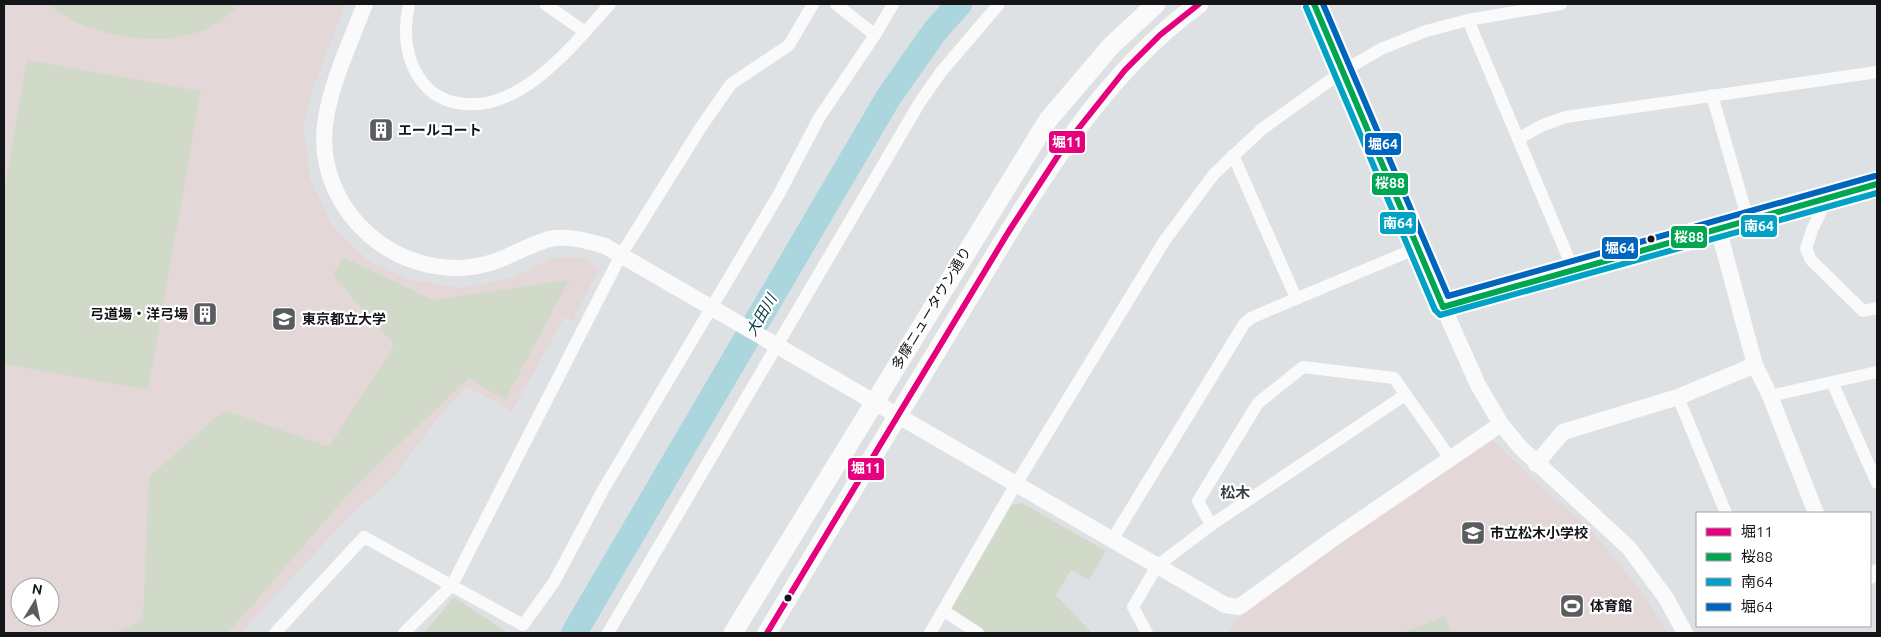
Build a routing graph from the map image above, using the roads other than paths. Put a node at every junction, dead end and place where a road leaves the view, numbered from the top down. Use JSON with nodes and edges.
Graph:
{"nodes":[{"id":1,"x":365,"y":4,"type":"edge"},
{"id":2,"x":409,"y":4,"type":"edge"},
{"id":3,"x":545,"y":4,"type":"edge"},
{"id":4,"x":610,"y":4,"type":"edge"},
{"id":5,"x":813,"y":4,"type":"edge"},
{"id":6,"x":836,"y":4,"type":"edge"},
{"id":7,"x":893,"y":4,"type":"edge"},
{"id":8,"x":999,"y":4,"type":"edge"},
{"id":9,"x":1156,"y":4,"type":"edge"},
{"id":10,"x":1199,"y":4,"type":"edge"},
{"id":11,"x":1314,"y":4,"type":"edge"},
{"id":12,"x":1561,"y":4,"type":"edge"},
{"id":13,"x":1468,"y":20,"type":"junction"},
{"id":14,"x":585,"y":32,"type":"junction"},
{"id":15,"x":875,"y":35,"type":"junction"},
{"id":16,"x":1343,"y":71,"type":"junction"},
{"id":17,"x":1877,"y":72,"type":"edge"},
{"id":18,"x":1712,"y":95,"type":"junction"},
{"id":19,"x":1518,"y":139,"type":"junction"},
{"id":20,"x":1233,"y":155,"type":"junction"},
{"id":21,"x":1877,"y":184,"type":"edge"},
{"id":22,"x":1827,"y":199,"type":"junction"},
{"id":23,"x":1748,"y":220,"type":"junction"},
{"id":24,"x":1718,"y":228,"type":"junction"},
{"id":25,"x":1417,"y":248,"type":"junction"},
{"id":26,"x":621,"y":255,"type":"junction"},
{"id":27,"x":1573,"y":269,"type":"junction"},
{"id":28,"x":1296,"y":298,"type":"junction"},
{"id":29,"x":1443,"y":307,"type":"junction"},
{"id":30,"x":713,"y":308,"type":"junction"},
{"id":31,"x":1877,"y":308,"type":"edge"},
{"id":32,"x":771,"y":341,"type":"junction"},
{"id":33,"x":1755,"y":365,"type":"junction"},
{"id":34,"x":1877,"y":372,"type":"edge"},
{"id":35,"x":1832,"y":382,"type":"junction"},
{"id":36,"x":1405,"y":395,"type":"junction"},
{"id":37,"x":1770,"y":396,"type":"junction"},
{"id":38,"x":1678,"y":397,"type":"junction"},
{"id":39,"x":874,"y":402,"type":"junction"},
{"id":40,"x":898,"y":416,"type":"junction"},
{"id":41,"x":1501,"y":424,"type":"junction"},
{"id":42,"x":1450,"y":458,"type":"junction"},
{"id":43,"x":1536,"y":464,"type":"junction"},
{"id":44,"x":1877,"y":482,"type":"edge"},
{"id":45,"x":1016,"y":484,"type":"junction"},
{"id":46,"x":1726,"y":512,"type":"edge"},
{"id":47,"x":1816,"y":512,"type":"edge"},
{"id":48,"x":1211,"y":525,"type":"junction"},
{"id":49,"x":1112,"y":540,"type":"junction"},
{"id":50,"x":1157,"y":566,"type":"junction"},
{"id":51,"x":452,"y":585,"type":"junction"},
{"id":52,"x":944,"y":612,"type":"junction"},
{"id":53,"x":275,"y":633,"type":"edge"},
{"id":54,"x":404,"y":633,"type":"edge"},
{"id":55,"x":608,"y":633,"type":"edge"},
{"id":56,"x":733,"y":633,"type":"edge"},
{"id":57,"x":767,"y":633,"type":"edge"},
{"id":58,"x":930,"y":633,"type":"edge"},
{"id":59,"x":978,"y":633,"type":"edge"},
{"id":60,"x":1147,"y":633,"type":"edge"},
{"id":61,"x":1685,"y":633,"type":"edge"}],
"edges":[{"from":1,"to":26,"type":"street"},
{"from":2,"to":14,"type":"street"},
{"from":3,"to":14,"type":"street"},
{"from":4,"to":14,"type":"street"},
{"from":5,"to":26,"type":"street"},
{"from":6,"to":15,"type":"street"},
{"from":7,"to":15,"type":"street"},
{"from":8,"to":32,"type":"street"},
{"from":9,"to":39,"type":"main road","name":"多摩ニュータウン通り"},
{"from":10,"to":40,"type":"main road","name":"多摩ニュータウン通り"},
{"from":11,"to":16,"type":"street"},
{"from":12,"to":13,"type":"street"},
{"from":13,"to":16,"type":"street"},
{"from":13,"to":19,"type":"street"},
{"from":15,"to":30,"type":"street"},
{"from":16,"to":20,"type":"street"},
{"from":16,"to":25,"type":"street"},
{"from":17,"to":18,"type":"street"},
{"from":18,"to":19,"type":"street"},
{"from":18,"to":23,"type":"street"},
{"from":19,"to":27,"type":"street"},
{"from":20,"to":28,"type":"street"},
{"from":20,"to":45,"type":"street"},
{"from":21,"to":22,"type":"street"},
{"from":22,"to":23,"type":"street"},
{"from":22,"to":31,"type":"street"},
{"from":23,"to":24,"type":"street"},
{"from":24,"to":27,"type":"street"},
{"from":24,"to":33,"type":"street"},
{"from":25,"to":28,"type":"street"},
{"from":25,"to":29,"type":"street"},
{"from":26,"to":30,"type":"street"},
{"from":26,"to":51,"type":"street"},
{"from":27,"to":29,"type":"street"},
{"from":28,"to":49,"type":"street"},
{"from":29,"to":41,"type":"street"},
{"from":30,"to":32,"type":"street"},
{"from":30,"to":51,"type":"street"},
{"from":32,"to":39,"type":"street"},
{"from":32,"to":55,"type":"street"},
{"from":33,"to":37,"type":"street"},
{"from":33,"to":38,"type":"street"},
{"from":34,"to":35,"type":"street"},
{"from":35,"to":37,"type":"street"},
{"from":35,"to":44,"type":"street"},
{"from":36,"to":42,"type":"street"},
{"from":36,"to":48,"type":"street"},
{"from":36,"to":48,"type":"street"},
{"from":37,"to":47,"type":"street"},
{"from":38,"to":43,"type":"street"},
{"from":38,"to":46,"type":"street"},
{"from":39,"to":40,"type":"street"},
{"from":39,"to":56,"type":"main road","name":"多摩ニュータウン通り"},
{"from":40,"to":45,"type":"street"},
{"from":40,"to":57,"type":"main road","name":"多摩ニュータウン通り"},
{"from":41,"to":42,"type":"street"},
{"from":41,"to":43,"type":"street"},
{"from":42,"to":50,"type":"street"},
{"from":43,"to":61,"type":"street"},
{"from":45,"to":49,"type":"street"},
{"from":45,"to":52,"type":"street"},
{"from":48,"to":50,"type":"street"},
{"from":49,"to":50,"type":"street"},
{"from":50,"to":60,"type":"street"},
{"from":51,"to":53,"type":"street"},
{"from":51,"to":54,"type":"street"},
{"from":52,"to":58,"type":"street"},
{"from":52,"to":59,"type":"street"}]}
